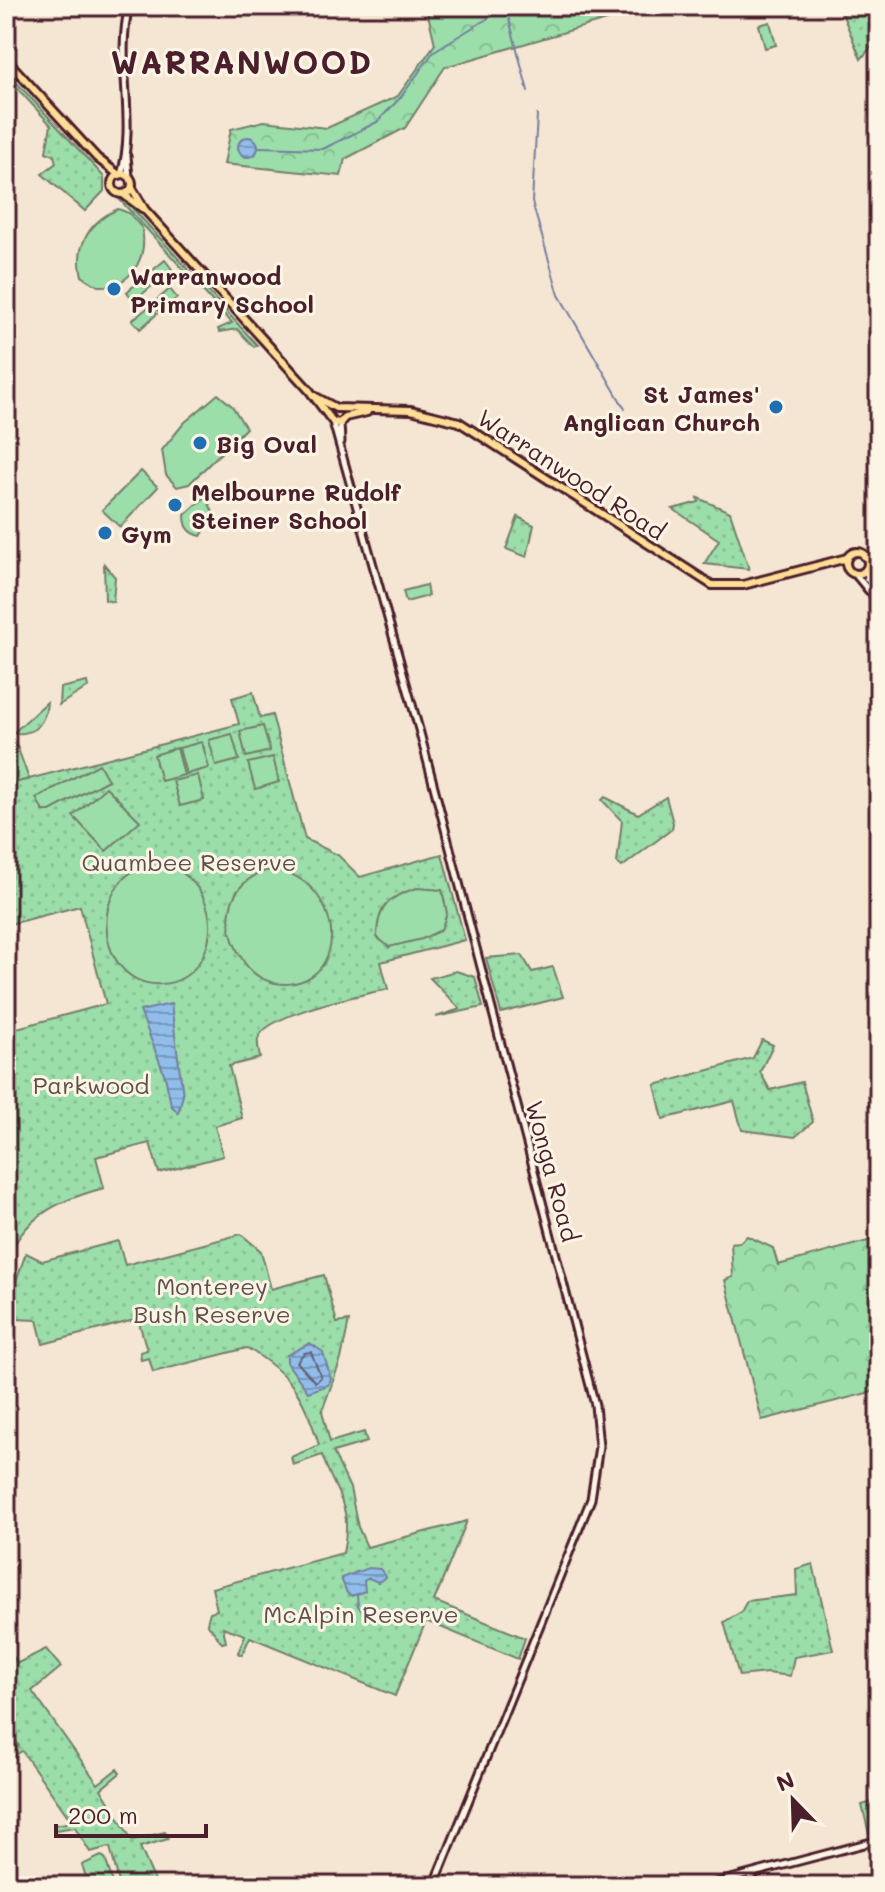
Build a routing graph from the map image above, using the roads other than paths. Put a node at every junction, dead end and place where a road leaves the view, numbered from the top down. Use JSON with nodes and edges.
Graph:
{"nodes":[{"id":1,"x":129,"y":6,"type":"edge"},
{"id":2,"x":6,"y":59,"type":"edge"},
{"id":3,"x":126,"y":151,"type":"junction"},
{"id":4,"x":97,"y":158,"type":"junction"},
{"id":5,"x":120,"y":175,"type":"junction"},
{"id":6,"x":129,"y":177,"type":"junction"},
{"id":7,"x":113,"y":183,"type":"junction"},
{"id":8,"x":132,"y":188,"type":"junction"},
{"id":9,"x":123,"y":194,"type":"junction"},
{"id":10,"x":145,"y":210,"type":"junction"},
{"id":11,"x":314,"y":396,"type":"junction"},
{"id":12,"x":339,"y":409,"type":"junction"},
{"id":13,"x":370,"y":411,"type":"junction"},
{"id":14,"x":337,"y":420,"type":"junction"},
{"id":15,"x":864,"y":556,"type":"junction"},
{"id":16,"x":847,"y":558,"type":"junction"},
{"id":17,"x":879,"y":562,"type":"edge"},
{"id":18,"x":821,"y":566,"type":"junction"},
{"id":19,"x":866,"y":568,"type":"junction"},
{"id":20,"x":847,"y":569,"type":"junction"},
{"id":21,"x":855,"y":574,"type":"junction"},
{"id":22,"x":867,"y":579,"type":"junction"},
{"id":23,"x":872,"y":595,"type":"junction"},
{"id":24,"x":879,"y":618,"type":"edge"},
{"id":25,"x":879,"y":1840,"type":"edge"},
{"id":26,"x":757,"y":1872,"type":"junction"},
{"id":27,"x":739,"y":1876,"type":"junction"},
{"id":28,"x":712,"y":1884,"type":"junction"},
{"id":29,"x":745,"y":1885,"type":"edge"},
{"id":30,"x":434,"y":1886,"type":"edge"},
{"id":31,"x":704,"y":1886,"type":"edge"},
{"id":32,"x":735,"y":1886,"type":"edge"}],
"edges":[{"from":1,"to":3,"type":"main road"},
{"from":2,"to":4,"type":"main road"},
{"from":3,"to":5,"type":"main road"},
{"from":3,"to":6,"type":"main road"},
{"from":4,"to":5,"type":"main road"},
{"from":4,"to":7,"type":"main road"},
{"from":5,"to":6,"type":"main road"},
{"from":5,"to":7,"type":"main road"},
{"from":6,"to":8,"type":"main road"},
{"from":7,"to":9,"type":"main road"},
{"from":8,"to":9,"type":"main road"},
{"from":8,"to":10,"type":"main road","name":"Wonga Road"},
{"from":9,"to":10,"type":"main road","name":"Wonga Road"},
{"from":10,"to":11,"type":"main road","name":"Wonga Road"},
{"from":11,"to":12,"type":"main road","name":"Wonga Road"},
{"from":11,"to":14,"type":"main road","name":"Wonga Road"},
{"from":12,"to":13,"type":"main road","name":"Warranwood Road"},
{"from":12,"to":14,"type":"main road"},
{"from":12,"to":14,"type":"main road"},
{"from":13,"to":14,"type":"main road","name":"Warranwood Road"},
{"from":13,"to":18,"type":"main road","name":"Warranwood Road"},
{"from":14,"to":30,"type":"main road","name":"Wonga Road"},
{"from":15,"to":16,"type":"main road"},
{"from":15,"to":17,"type":"main road"},
{"from":15,"to":19,"type":"main road"},
{"from":16,"to":18,"type":"main road"},
{"from":16,"to":20,"type":"main road"},
{"from":17,"to":19,"type":"main road"},
{"from":17,"to":22,"type":"main road"},
{"from":18,"to":20,"type":"main road"},
{"from":19,"to":21,"type":"main road"},
{"from":19,"to":22,"type":"main road"},
{"from":20,"to":21,"type":"main road"},
{"from":21,"to":23,"type":"main road"},
{"from":22,"to":23,"type":"main road"},
{"from":23,"to":24,"type":"main road"},
{"from":25,"to":26,"type":"main road"},
{"from":26,"to":27,"type":"main road"},
{"from":26,"to":29,"type":"main road"},
{"from":27,"to":28,"type":"main road"},
{"from":27,"to":29,"type":"main road"},
{"from":27,"to":32,"type":"main road"},
{"from":28,"to":31,"type":"main road"},
{"from":28,"to":32,"type":"main road"}]}
